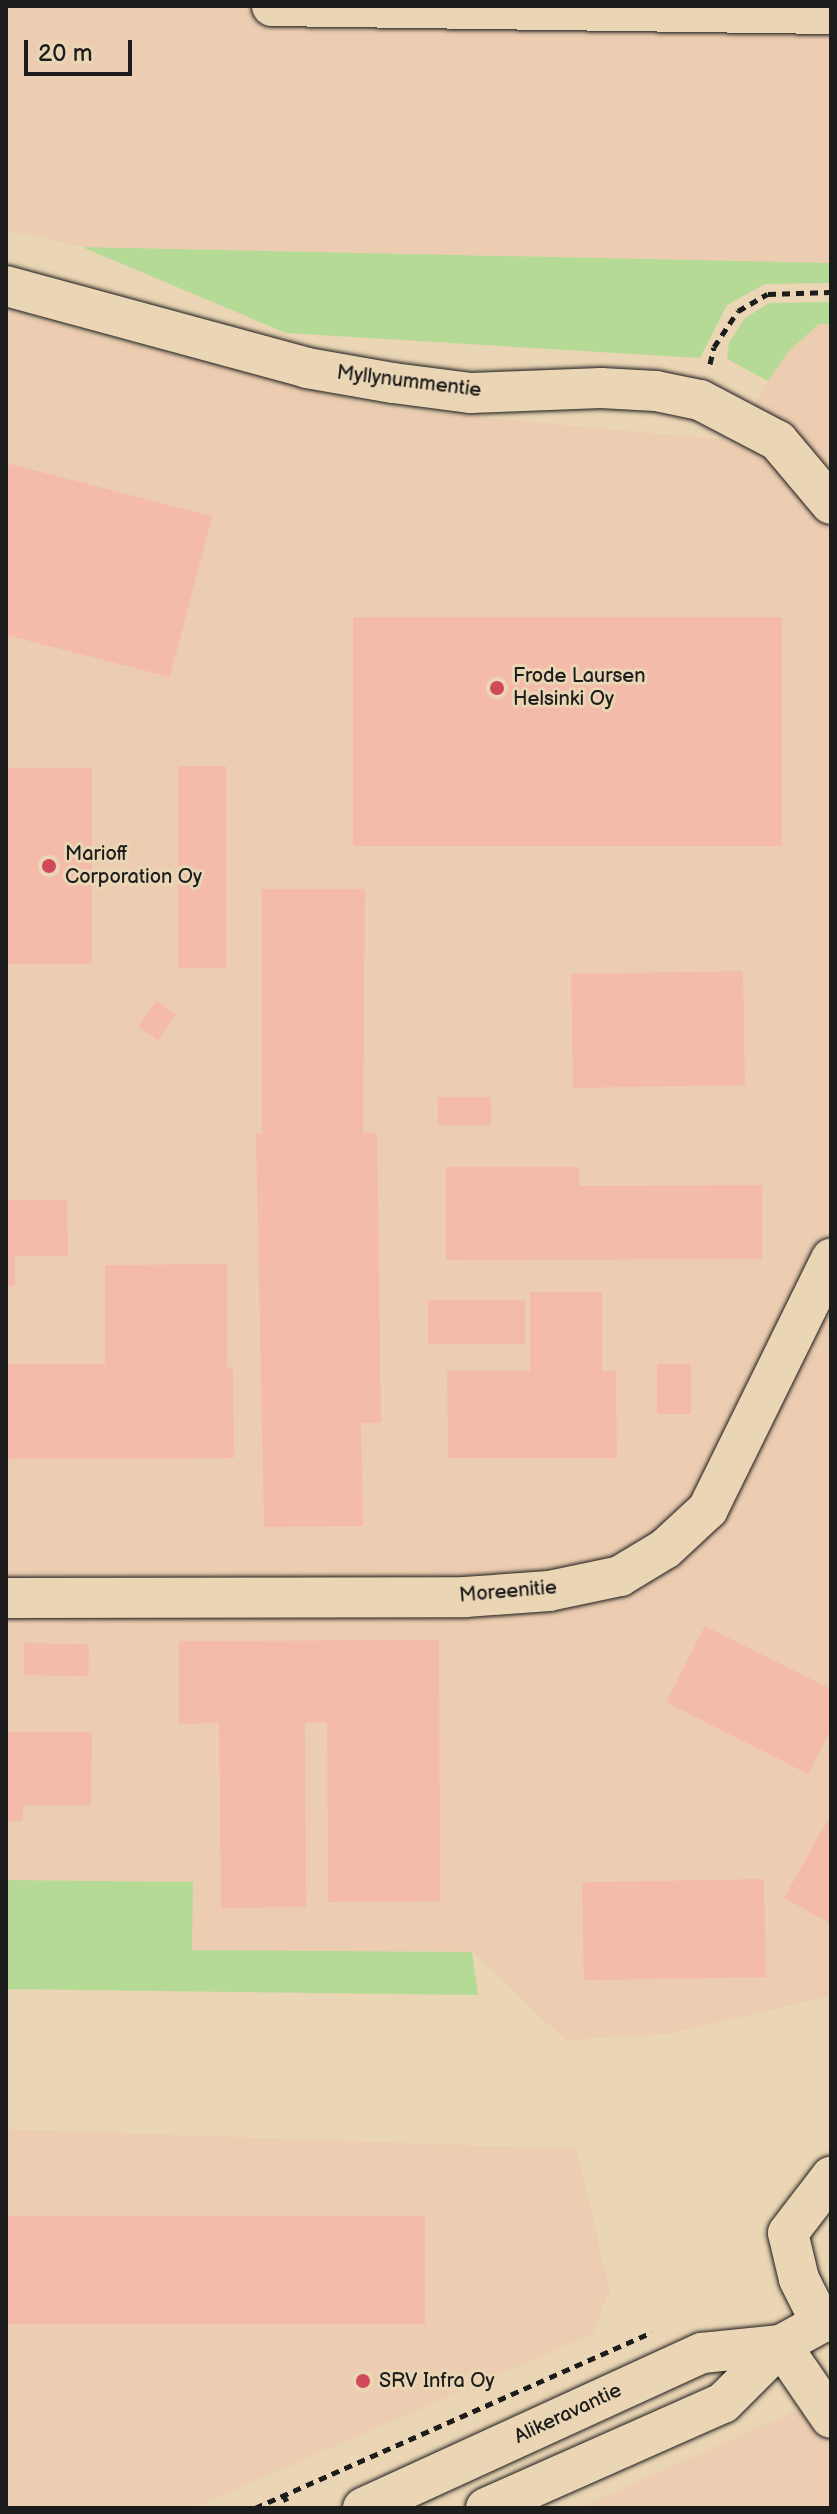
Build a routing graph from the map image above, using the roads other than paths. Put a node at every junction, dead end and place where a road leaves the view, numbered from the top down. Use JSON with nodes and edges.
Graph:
{"nodes":[{"id":1,"x":272,"y":6,"type":"edge"},
{"id":2,"x":831,"y":14,"type":"edge"},
{"id":3,"x":6,"y":286,"type":"edge"},
{"id":4,"x":831,"y":504,"type":"edge"},
{"id":5,"x":831,"y":1259,"type":"edge"},
{"id":6,"x":6,"y":1598,"type":"edge"},
{"id":7,"x":831,"y":2177,"type":"edge"},
{"id":8,"x":781,"y":2345,"type":"junction"},
{"id":9,"x":831,"y":2418,"type":"edge"},
{"id":10,"x":363,"y":2508,"type":"edge"},
{"id":11,"x":486,"y":2508,"type":"edge"}],
"edges":[{"from":1,"to":2,"type":"street"},
{"from":3,"to":4,"type":"street","name":"Myllynummentie"},
{"from":5,"to":6,"type":"street","name":"Moreenitie"},
{"from":7,"to":8,"type":"street","name":"Alikeravantie"},
{"from":8,"to":9,"type":"street"},
{"from":8,"to":10,"type":"street","name":"Alikeravantie"},
{"from":8,"to":11,"type":"street","name":"Alikeravantie"}]}
